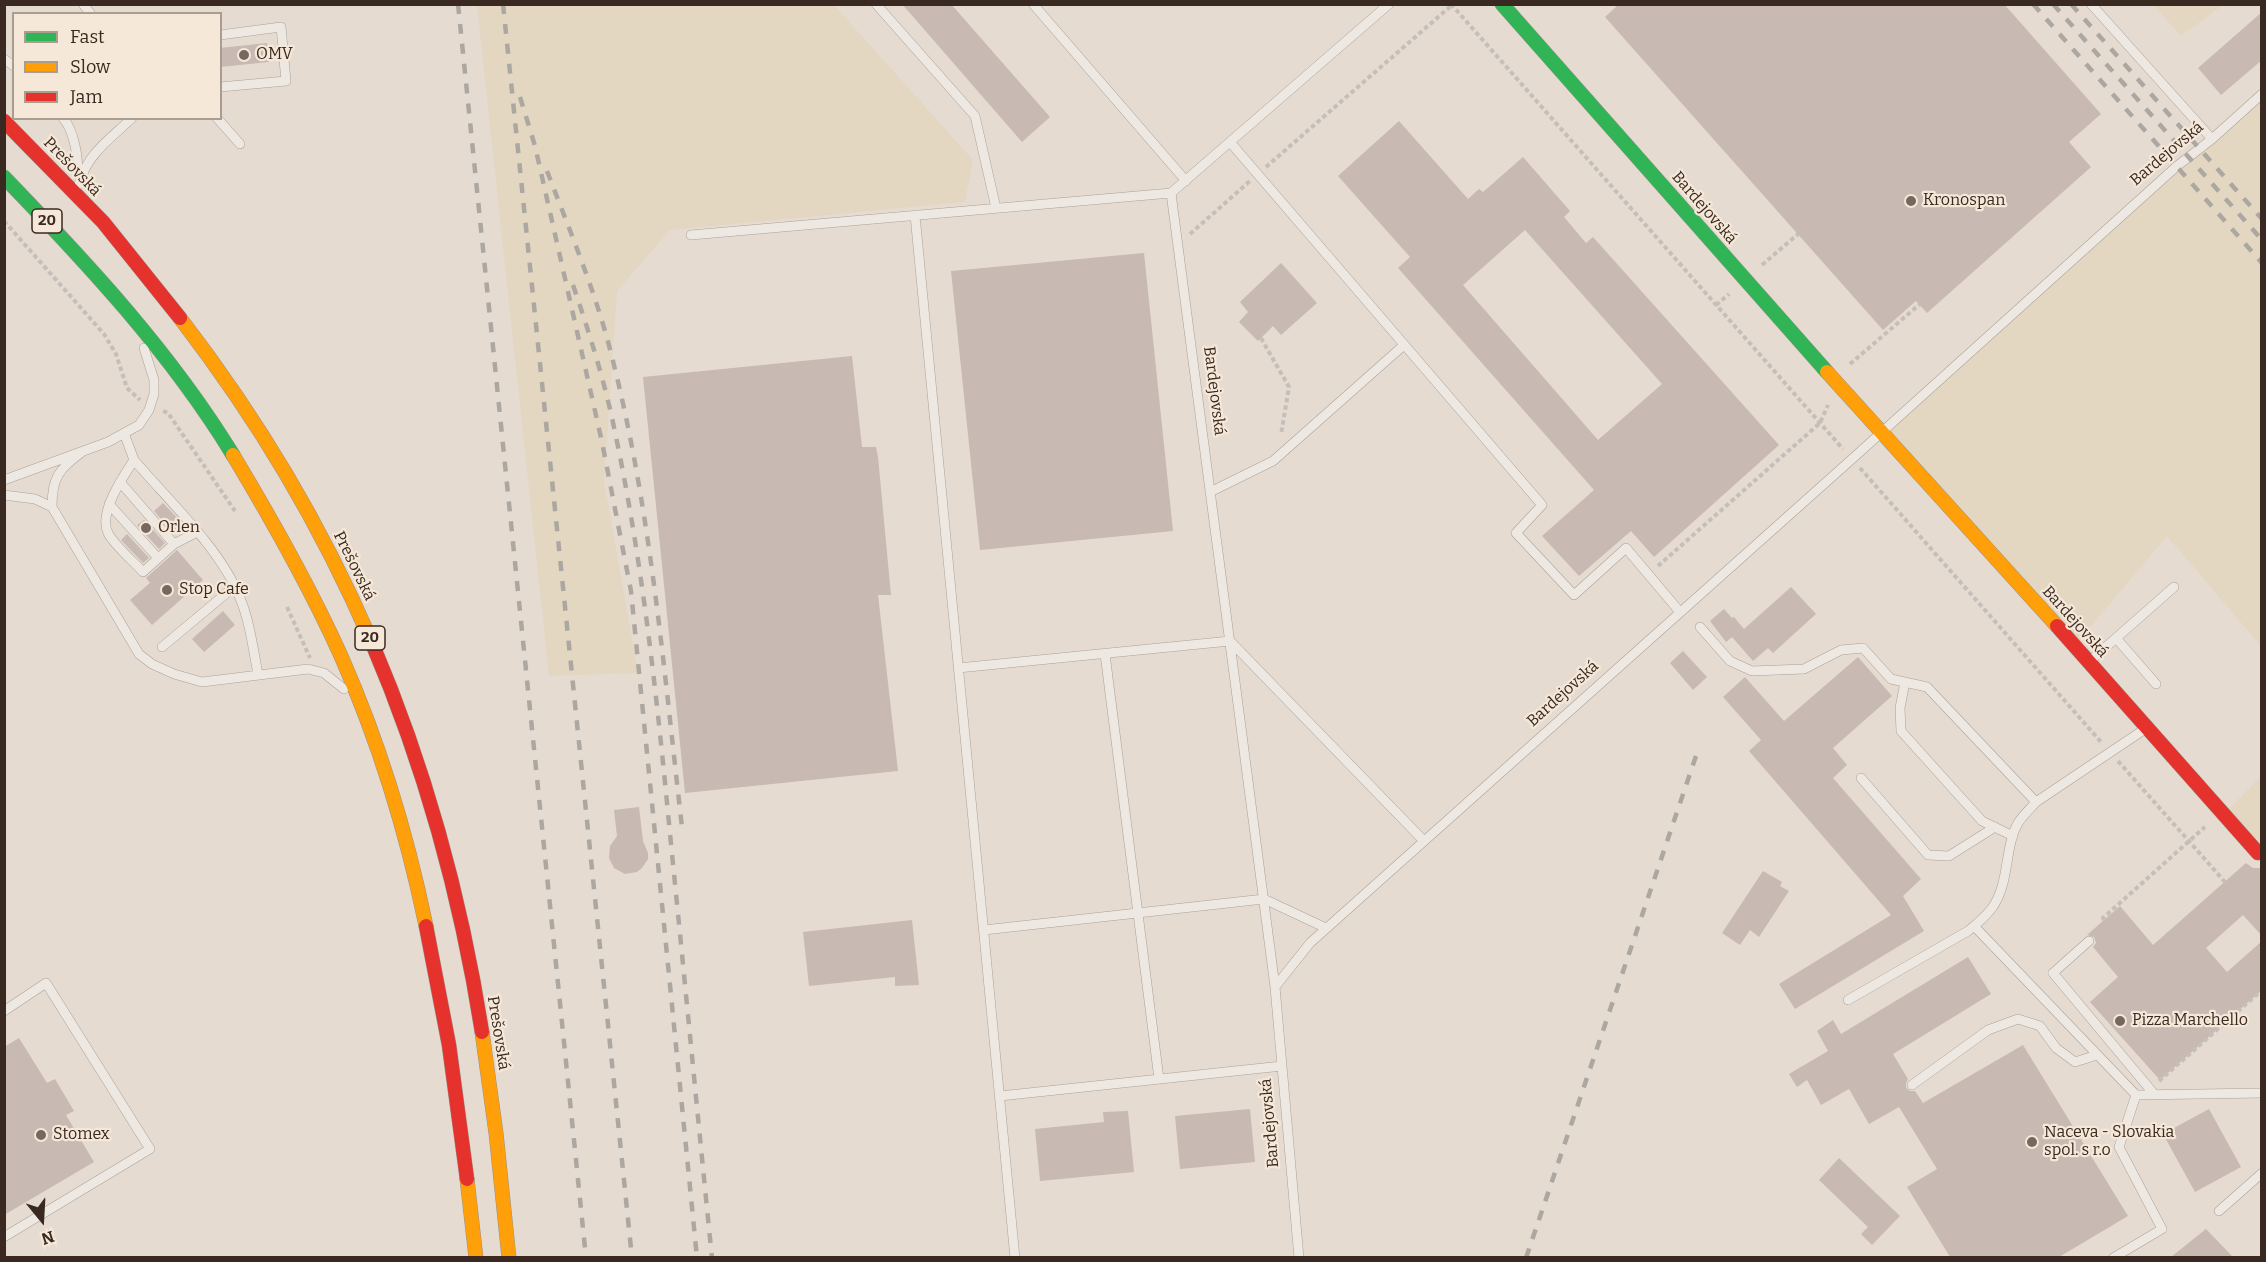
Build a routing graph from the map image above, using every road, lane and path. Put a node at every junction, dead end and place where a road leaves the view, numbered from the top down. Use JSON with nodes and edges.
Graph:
{"nodes":[{"id":1,"x":876,"y":4,"type":"edge"},
{"id":2,"x":1033,"y":4,"type":"edge"},
{"id":3,"x":1389,"y":4,"type":"edge"},
{"id":4,"x":1502,"y":4,"type":"edge"},
{"id":5,"x":2091,"y":4,"type":"edge"},
{"id":6,"x":1451,"y":5,"type":"edge"},
{"id":7,"x":222,"y":35,"type":"edge"},
{"id":8,"x":222,"y":87,"type":"edge"},
{"id":9,"x":2262,"y":94,"type":"edge"},
{"id":10,"x":65,"y":120,"type":"edge"},
{"id":11,"x":130,"y":120,"type":"edge"},
{"id":12,"x":219,"y":120,"type":"edge"},
{"id":13,"x":4,"y":121,"type":"edge"},
{"id":14,"x":2212,"y":139,"type":"junction"},
{"id":15,"x":1230,"y":142,"type":"junction"},
{"id":16,"x":240,"y":144,"type":"dead end"},
{"id":17,"x":1258,"y":174,"type":"junction"},
{"id":18,"x":4,"y":177,"type":"edge"},
{"id":19,"x":1186,"y":181,"type":"junction"},
{"id":20,"x":79,"y":184,"type":"junction"},
{"id":21,"x":1171,"y":193,"type":"junction"},
{"id":22,"x":79,"y":198,"type":"junction"},
{"id":23,"x":996,"y":208,"type":"junction"},
{"id":24,"x":915,"y":216,"type":"junction"},
{"id":25,"x":4,"y":221,"type":"edge"},
{"id":26,"x":691,"y":235,"type":"dead end"},
{"id":27,"x":1178,"y":244,"type":"junction"},
{"id":28,"x":1920,"y":304,"type":"dead end"},
{"id":29,"x":136,"y":323,"type":"junction"},
{"id":30,"x":1261,"y":338,"type":"dead end"},
{"id":31,"x":1404,"y":345,"type":"junction"},
{"id":32,"x":1838,"y":385,"type":"junction"},
{"id":33,"x":151,"y":405,"type":"junction"},
{"id":34,"x":1820,"y":423,"type":"junction"},
{"id":35,"x":124,"y":433,"type":"junction"},
{"id":36,"x":1881,"y":433,"type":"junction"},
{"id":37,"x":82,"y":452,"type":"junction"},
{"id":38,"x":1278,"y":456,"type":"junction"},
{"id":39,"x":1852,"y":459,"type":"junction"},
{"id":40,"x":134,"y":460,"type":"junction"},
{"id":41,"x":4,"y":480,"type":"edge"},
{"id":42,"x":120,"y":482,"type":"junction"},
{"id":43,"x":1210,"y":492,"type":"junction"},
{"id":44,"x":4,"y":495,"type":"edge"},
{"id":45,"x":109,"y":504,"type":"junction"},
{"id":46,"x":52,"y":507,"type":"junction"},
{"id":47,"x":240,"y":518,"type":"dead end"},
{"id":48,"x":197,"y":532,"type":"junction"},
{"id":49,"x":174,"y":544,"type":"junction"},
{"id":50,"x":159,"y":558,"type":"junction"},
{"id":51,"x":1649,"y":575,"type":"junction"},
{"id":52,"x":235,"y":586,"type":"junction"},
{"id":53,"x":2174,"y":587,"type":"dead end"},
{"id":54,"x":283,"y":597,"type":"dead end"},
{"id":55,"x":1680,"y":612,"type":"junction"},
{"id":56,"x":1700,"y":627,"type":"dead end"},
{"id":57,"x":2116,"y":638,"type":"junction"},
{"id":58,"x":1230,"y":641,"type":"junction"},
{"id":59,"x":162,"y":647,"type":"dead end"},
{"id":60,"x":1105,"y":654,"type":"junction"},
{"id":61,"x":311,"y":658,"type":"dead end"},
{"id":62,"x":2089,"y":662,"type":"junction"},
{"id":63,"x":958,"y":668,"type":"junction"},
{"id":64,"x":258,"y":674,"type":"junction"},
{"id":65,"x":1905,"y":682,"type":"junction"},
{"id":66,"x":2156,"y":684,"type":"dead end"},
{"id":67,"x":360,"y":701,"type":"junction"},
{"id":68,"x":2146,"y":728,"type":"junction"},
{"id":69,"x":2110,"y":752,"type":"junction"},
{"id":70,"x":1861,"y":778,"type":"dead end"},
{"id":71,"x":2036,"y":802,"type":"junction"},
{"id":72,"x":1995,"y":827,"type":"junction"},
{"id":73,"x":2013,"y":836,"type":"junction"},
{"id":74,"x":1424,"y":841,"type":"junction"},
{"id":75,"x":2189,"y":842,"type":"junction"},
{"id":76,"x":2258,"y":853,"type":"dead end"},
{"id":77,"x":2225,"y":882,"type":"dead end"},
{"id":78,"x":1264,"y":899,"type":"junction"},
{"id":79,"x":1138,"y":913,"type":"junction"},
{"id":80,"x":2104,"y":920,"type":"dead end"},
{"id":81,"x":1974,"y":926,"type":"junction"},
{"id":82,"x":1326,"y":928,"type":"junction"},
{"id":83,"x":984,"y":930,"type":"junction"},
{"id":84,"x":2089,"y":941,"type":"dead end"},
{"id":85,"x":1275,"y":987,"type":"junction"},
{"id":86,"x":2262,"y":990,"type":"edge"},
{"id":87,"x":1848,"y":1000,"type":"dead end"},
{"id":88,"x":4,"y":1011,"type":"edge"},
{"id":89,"x":2097,"y":1055,"type":"junction"},
{"id":90,"x":1282,"y":1066,"type":"junction"},
{"id":91,"x":1159,"y":1079,"type":"junction"},
{"id":92,"x":1912,"y":1085,"type":"dead end"},
{"id":93,"x":2151,"y":1091,"type":"junction"},
{"id":94,"x":2262,"y":1093,"type":"edge"},
{"id":95,"x":2136,"y":1095,"type":"junction"},
{"id":96,"x":1000,"y":1096,"type":"junction"},
{"id":97,"x":2262,"y":1173,"type":"edge"},
{"id":98,"x":2218,"y":1211,"type":"dead end"},
{"id":99,"x":4,"y":1237,"type":"edge"},
{"id":100,"x":476,"y":1257,"type":"edge"},
{"id":101,"x":509,"y":1257,"type":"edge"},
{"id":102,"x":1015,"y":1257,"type":"edge"},
{"id":103,"x":1299,"y":1257,"type":"edge"},
{"id":104,"x":2113,"y":1257,"type":"edge"}],
"edges":[{"from":1,"to":23,"type":"lane"},
{"from":2,"to":19,"type":"lane"},
{"from":3,"to":15,"type":"lane"},
{"from":4,"to":32,"type":"main road","name":"Bardejovská"},
{"from":5,"to":14,"type":"lane"},
{"from":6,"to":17,"type":"path"},
{"from":6,"to":34,"type":"path"},
{"from":7,"to":8,"type":"lane"},
{"from":9,"to":14,"type":"lane","name":"Bardejovská"},
{"from":10,"to":20,"type":"lane"},
{"from":11,"to":20,"type":"lane"},
{"from":12,"to":16,"type":"lane"},
{"from":13,"to":22,"type":"main road","name":"Prešovská","number":"20"},
{"from":14,"to":36,"type":"lane","name":"Bardejovská"},
{"from":15,"to":17,"type":"lane"},
{"from":15,"to":19,"type":"lane"},
{"from":17,"to":27,"type":"path"},
{"from":17,"to":31,"type":"lane"},
{"from":18,"to":29,"type":"main road","number":"20"},
{"from":19,"to":21,"type":"lane"},
{"from":20,"to":22,"type":"lane"},
{"from":21,"to":23,"type":"lane"},
{"from":21,"to":27,"type":"lane","name":"Bardejovská"},
{"from":22,"to":101,"type":"main road","name":"Prešovská","number":"20"},
{"from":23,"to":24,"type":"lane"},
{"from":24,"to":26,"type":"lane"},
{"from":24,"to":63,"type":"lane"},
{"from":25,"to":33,"type":"path"},
{"from":27,"to":43,"type":"lane","name":"Bardejovská"},
{"from":28,"to":32,"type":"path"},
{"from":29,"to":33,"type":"lane"},
{"from":29,"to":67,"type":"main road","number":"20"},
{"from":30,"to":38,"type":"path"},
{"from":31,"to":38,"type":"lane"},
{"from":31,"to":51,"type":"lane"},
{"from":32,"to":34,"type":"path"},
{"from":32,"to":36,"type":"main road","name":"Bardejovská"},
{"from":33,"to":35,"type":"lane"},
{"from":33,"to":47,"type":"path"},
{"from":34,"to":39,"type":"path"},
{"from":34,"to":51,"type":"path"},
{"from":35,"to":37,"type":"lane"},
{"from":35,"to":40,"type":"lane"},
{"from":36,"to":39,"type":"lane","name":"Bardejovská"},
{"from":36,"to":62,"type":"main road","name":"Bardejovská"},
{"from":37,"to":41,"type":"lane"},
{"from":37,"to":46,"type":"lane"},
{"from":38,"to":43,"type":"lane"},
{"from":39,"to":55,"type":"lane","name":"Bardejovská"},
{"from":39,"to":69,"type":"path"},
{"from":40,"to":42,"type":"lane"},
{"from":40,"to":48,"type":"lane"},
{"from":42,"to":45,"type":"lane"},
{"from":42,"to":49,"type":"lane"},
{"from":43,"to":58,"type":"lane","name":"Bardejovská"},
{"from":44,"to":46,"type":"lane"},
{"from":45,"to":50,"type":"lane"},
{"from":45,"to":50,"type":"lane"},
{"from":46,"to":64,"type":"lane"},
{"from":48,"to":49,"type":"lane"},
{"from":48,"to":52,"type":"lane"},
{"from":49,"to":50,"type":"lane"},
{"from":51,"to":55,"type":"lane"},
{"from":52,"to":59,"type":"lane"},
{"from":52,"to":64,"type":"lane"},
{"from":53,"to":57,"type":"lane"},
{"from":54,"to":61,"type":"path"},
{"from":55,"to":74,"type":"lane","name":"Bardejovská"},
{"from":56,"to":65,"type":"lane"},
{"from":57,"to":62,"type":"lane"},
{"from":57,"to":66,"type":"lane"},
{"from":58,"to":60,"type":"lane"},
{"from":58,"to":74,"type":"lane"},
{"from":58,"to":78,"type":"lane","name":"Bardejovská"},
{"from":60,"to":63,"type":"lane"},
{"from":60,"to":79,"type":"lane"},
{"from":62,"to":68,"type":"main road","name":"Bardejovská"},
{"from":63,"to":83,"type":"lane"},
{"from":64,"to":67,"type":"lane"},
{"from":65,"to":71,"type":"lane"},
{"from":65,"to":72,"type":"lane"},
{"from":67,"to":100,"type":"main road","number":"20"},
{"from":68,"to":69,"type":"lane"},
{"from":68,"to":76,"type":"main road","name":"Bardejovská"},
{"from":69,"to":71,"type":"lane"},
{"from":69,"to":75,"type":"path"},
{"from":70,"to":72,"type":"lane"},
{"from":71,"to":73,"type":"lane"},
{"from":72,"to":73,"type":"lane"},
{"from":73,"to":81,"type":"lane"},
{"from":74,"to":82,"type":"lane","name":"Bardejovská"},
{"from":75,"to":77,"type":"path"},
{"from":75,"to":80,"type":"path"},
{"from":78,"to":79,"type":"lane"},
{"from":78,"to":82,"type":"lane"},
{"from":78,"to":85,"type":"lane","name":"Bardejovská"},
{"from":79,"to":83,"type":"lane"},
{"from":79,"to":91,"type":"lane"},
{"from":81,"to":87,"type":"lane"},
{"from":81,"to":89,"type":"lane"},
{"from":82,"to":85,"type":"lane","name":"Bardejovská"},
{"from":83,"to":96,"type":"lane"},
{"from":84,"to":93,"type":"lane"},
{"from":85,"to":90,"type":"lane","name":"Bardejovská"},
{"from":86,"to":93,"type":"path"},
{"from":88,"to":99,"type":"lane"},
{"from":89,"to":92,"type":"lane"},
{"from":89,"to":95,"type":"lane"},
{"from":90,"to":91,"type":"lane"},
{"from":90,"to":103,"type":"lane","name":"Bardejovská"},
{"from":91,"to":96,"type":"lane"},
{"from":93,"to":94,"type":"lane"},
{"from":93,"to":95,"type":"lane"},
{"from":95,"to":104,"type":"lane"},
{"from":96,"to":102,"type":"lane"},
{"from":97,"to":98,"type":"lane"}]}
